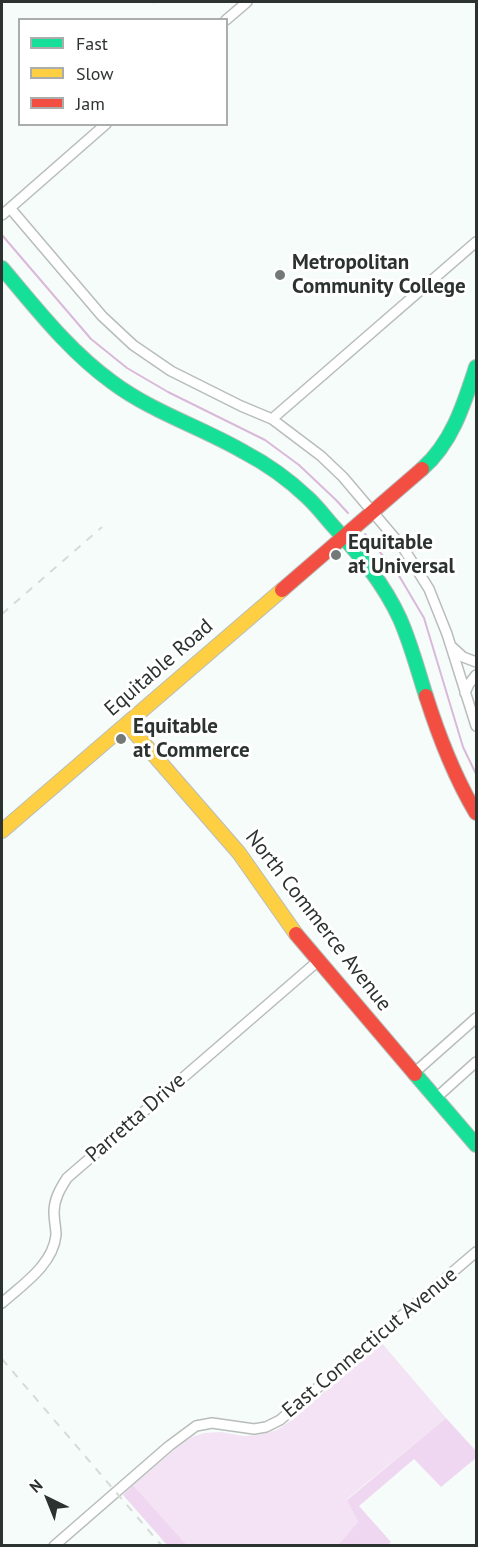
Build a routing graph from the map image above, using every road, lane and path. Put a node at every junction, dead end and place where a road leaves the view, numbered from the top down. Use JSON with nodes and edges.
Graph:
{"nodes":[{"id":1,"x":247,"y":2,"type":"edge"},
{"id":2,"x":228,"y":18,"type":"edge"},
{"id":3,"x":104,"y":126,"type":"edge"},
{"id":4,"x":10,"y":208,"type":"junction"},
{"id":5,"x":2,"y":215,"type":"edge"},
{"id":6,"x":477,"y":242,"type":"edge"},
{"id":7,"x":2,"y":268,"type":"edge"},
{"id":8,"x":477,"y":367,"type":"edge"},
{"id":9,"x":272,"y":419,"type":"junction"},
{"id":10,"x":374,"y":512,"type":"junction"},
{"id":11,"x":344,"y":537,"type":"junction"},
{"id":12,"x":450,"y":645,"type":"junction"},
{"id":13,"x":477,"y":662,"type":"edge"},
{"id":14,"x":477,"y":675,"type":"edge"},
{"id":15,"x":465,"y":693,"type":"junction"},
{"id":16,"x":127,"y":724,"type":"junction"},
{"id":17,"x":477,"y":726,"type":"edge"},
{"id":18,"x":477,"y":813,"type":"edge"},
{"id":19,"x":2,"y":831,"type":"edge"},
{"id":20,"x":318,"y":961,"type":"junction"},
{"id":21,"x":477,"y":1018,"type":"edge"},
{"id":22,"x":477,"y":1062,"type":"edge"},
{"id":23,"x":414,"y":1073,"type":"junction"},
{"id":24,"x":436,"y":1098,"type":"junction"},
{"id":25,"x":477,"y":1145,"type":"edge"},
{"id":26,"x":477,"y":1252,"type":"edge"},
{"id":27,"x":2,"y":1303,"type":"edge"},
{"id":28,"x":54,"y":1545,"type":"edge"}],
"edges":[{"from":1,"to":2,"type":"street"},
{"from":3,"to":4,"type":"street"},
{"from":4,"to":5,"type":"street"},
{"from":4,"to":9,"type":"street"},
{"from":6,"to":9,"type":"street"},
{"from":7,"to":11,"type":"street"},
{"from":8,"to":10,"type":"street","name":"Equitable Road"},
{"from":9,"to":10,"type":"street"},
{"from":10,"to":11,"type":"street","name":"Equitable Road"},
{"from":10,"to":12,"type":"street"},
{"from":11,"to":16,"type":"street","name":"Equitable Road"},
{"from":11,"to":18,"type":"street"},
{"from":12,"to":13,"type":"street"},
{"from":12,"to":15,"type":"street"},
{"from":14,"to":15,"type":"street"},
{"from":15,"to":17,"type":"street"},
{"from":16,"to":19,"type":"street","name":"Equitable Road"},
{"from":16,"to":20,"type":"street","name":"North Commerce Avenue"},
{"from":20,"to":23,"type":"street","name":"North Commerce Avenue"},
{"from":20,"to":27,"type":"street","name":"Parretta Drive"},
{"from":21,"to":23,"type":"street"},
{"from":22,"to":24,"type":"street"},
{"from":23,"to":24,"type":"street","name":"North Commerce Avenue"},
{"from":24,"to":25,"type":"street","name":"North Commerce Avenue"},
{"from":26,"to":28,"type":"street","name":"East Connecticut Avenue"}]}
